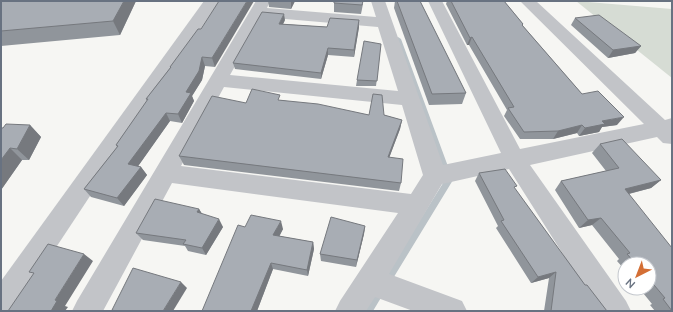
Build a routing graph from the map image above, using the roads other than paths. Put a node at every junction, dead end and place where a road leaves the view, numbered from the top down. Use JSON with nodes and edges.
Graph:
{"nodes":[{"id":1,"x":212,"y":1,"type":"edge"},
{"id":2,"x":378,"y":1,"type":"edge"},
{"id":3,"x":435,"y":1,"type":"edge"},
{"id":4,"x":527,"y":1,"type":"edge"},
{"id":5,"x":260,"y":7,"type":"edge"},
{"id":6,"x":385,"y":23,"type":"junction"},
{"id":7,"x":218,"y":80,"type":"junction"},
{"id":8,"x":410,"y":100,"type":"junction"},
{"id":9,"x":668,"y":131,"type":"edge"},
{"id":10,"x":515,"y":160,"type":"junction"},
{"id":11,"x":165,"y":173,"type":"junction"},
{"id":12,"x":443,"y":175,"type":"junction"},
{"id":13,"x":418,"y":205,"type":"junction"},
{"id":14,"x":379,"y":284,"type":"junction"},
{"id":15,"x":1,"y":305,"type":"edge"},
{"id":16,"x":87,"y":311,"type":"edge"},
{"id":17,"x":350,"y":311,"type":"edge"},
{"id":18,"x":452,"y":311,"type":"edge"},
{"id":19,"x":616,"y":311,"type":"edge"}],
"edges":[{"from":1,"to":15,"type":"street"},
{"from":2,"to":6,"type":"street"},
{"from":3,"to":10,"type":"street"},
{"from":4,"to":9,"type":"street"},
{"from":5,"to":6,"type":"street"},
{"from":5,"to":7,"type":"street"},
{"from":6,"to":8,"type":"street"},
{"from":7,"to":8,"type":"street"},
{"from":7,"to":11,"type":"street"},
{"from":8,"to":12,"type":"street"},
{"from":9,"to":10,"type":"street"},
{"from":10,"to":12,"type":"street"},
{"from":10,"to":19,"type":"street"},
{"from":11,"to":13,"type":"street"},
{"from":11,"to":16,"type":"street"},
{"from":12,"to":13,"type":"street"},
{"from":13,"to":14,"type":"street"},
{"from":14,"to":17,"type":"street"},
{"from":14,"to":18,"type":"street"}]}
